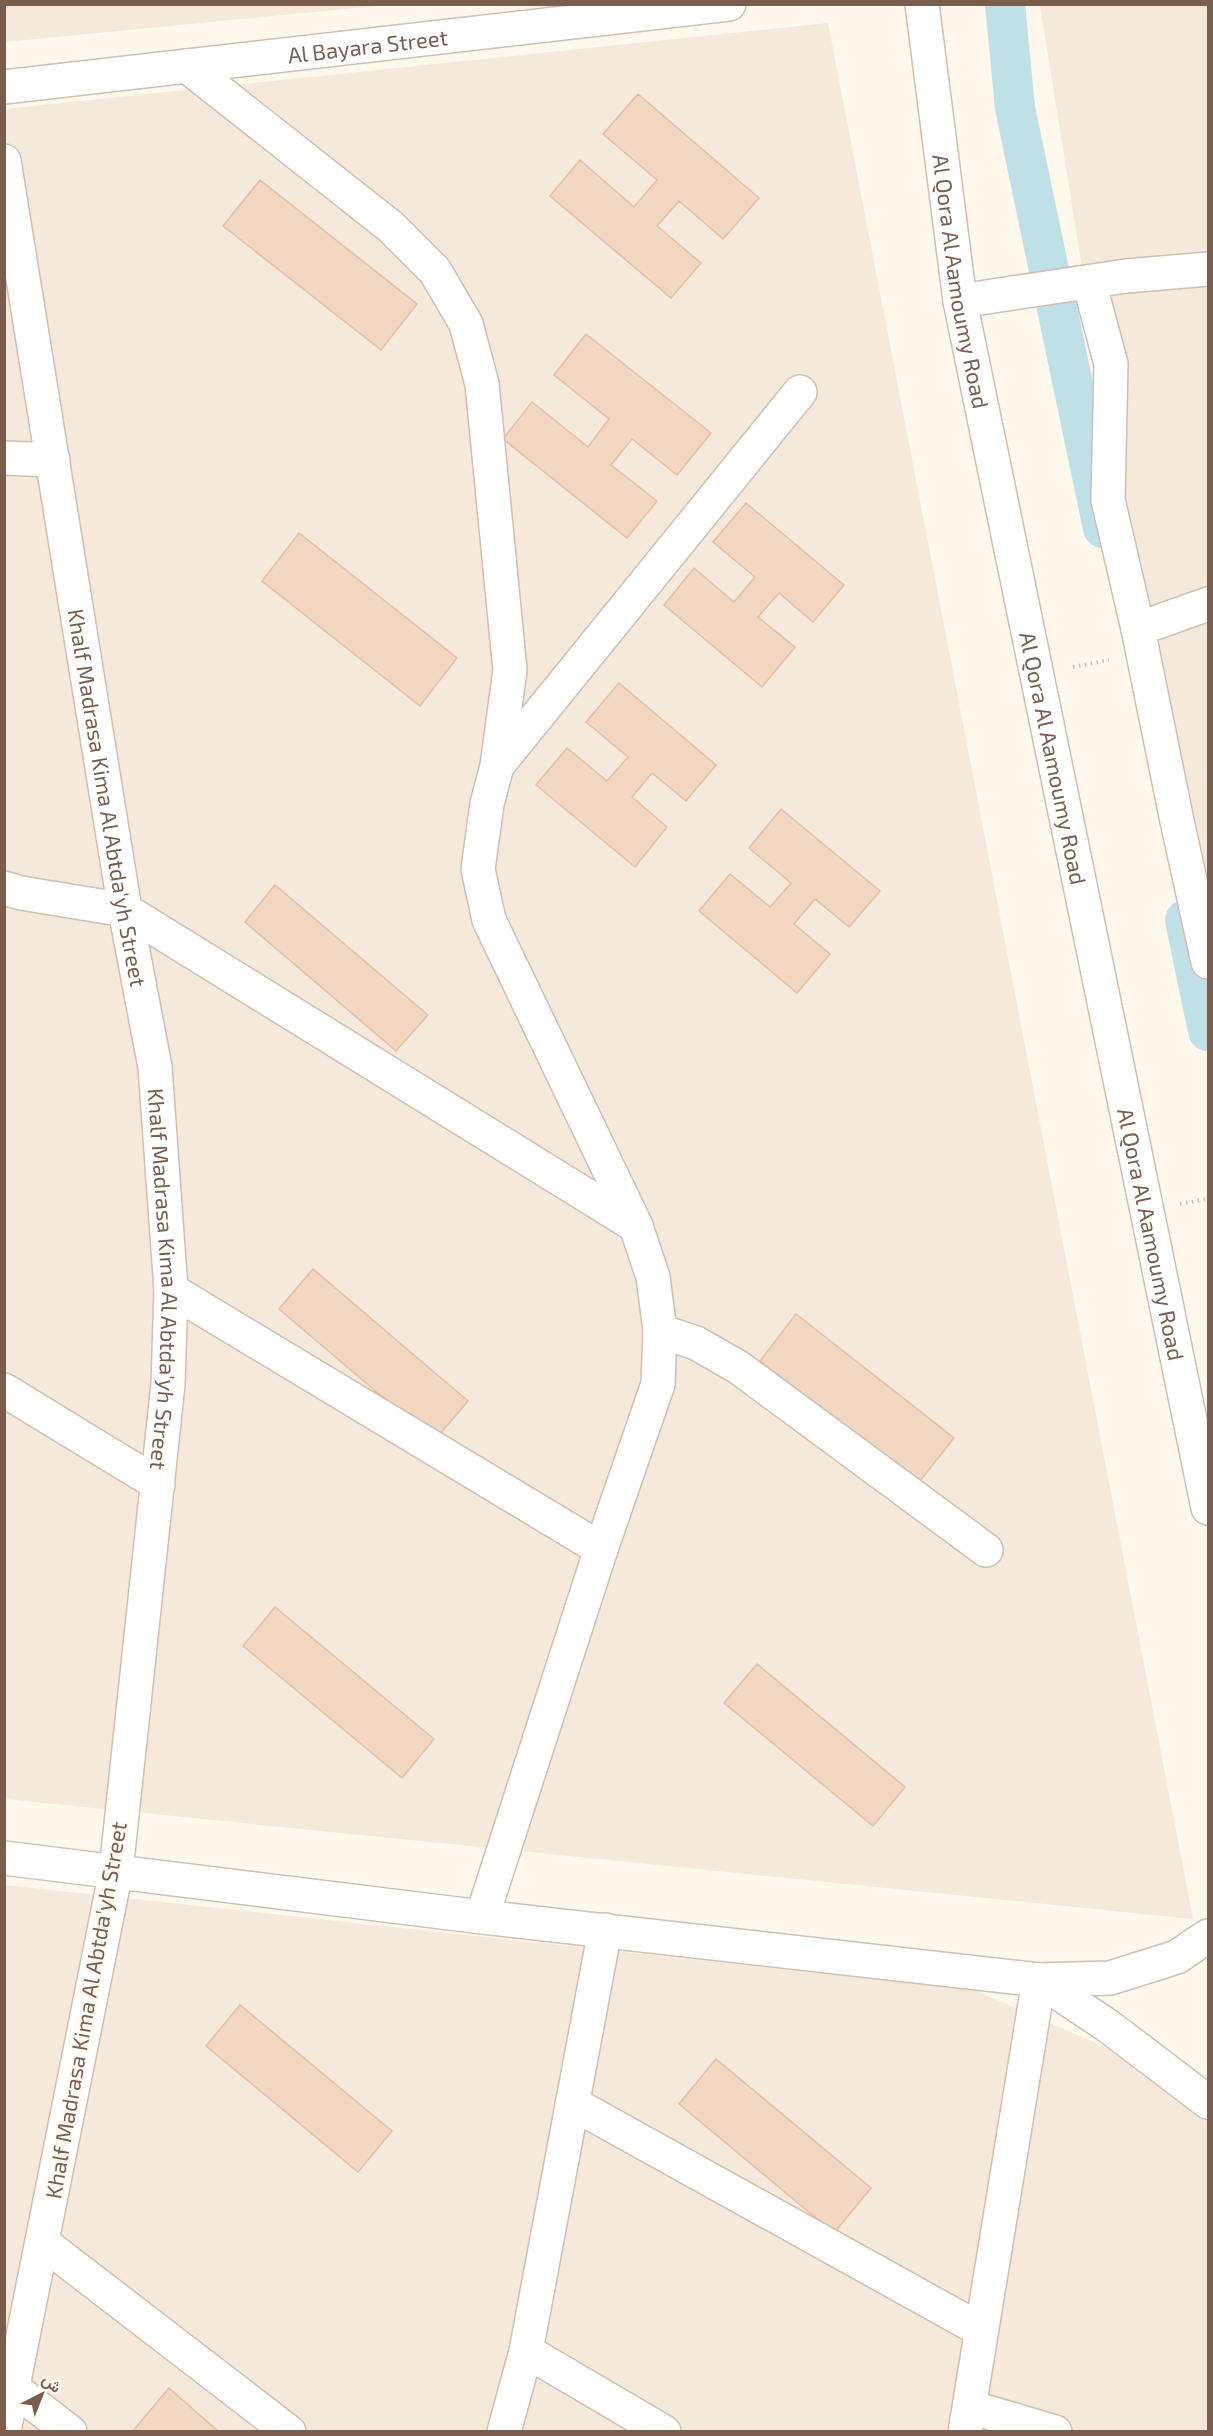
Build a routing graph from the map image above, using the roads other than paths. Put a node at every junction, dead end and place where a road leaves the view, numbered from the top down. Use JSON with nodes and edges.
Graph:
{"nodes":[{"id":1,"x":729,"y":4,"type":"edge"},
{"id":2,"x":922,"y":4,"type":"edge"},
{"id":3,"x":187,"y":66,"type":"junction"},
{"id":4,"x":4,"y":87,"type":"edge"},
{"id":5,"x":4,"y":161,"type":"edge"},
{"id":6,"x":1209,"y":269,"type":"edge"},
{"id":7,"x":1082,"y":284,"type":"junction"},
{"id":8,"x":971,"y":299,"type":"junction"},
{"id":9,"x":800,"y":392,"type":"dead end"},
{"id":10,"x":4,"y":458,"type":"edge"},
{"id":11,"x":52,"y":460,"type":"junction"},
{"id":12,"x":1209,"y":604,"type":"edge"},
{"id":13,"x":1138,"y":628,"type":"junction"},
{"id":14,"x":497,"y":766,"type":"junction"},
{"id":15,"x":4,"y":888,"type":"edge"},
{"id":16,"x":125,"y":910,"type":"junction"},
{"id":17,"x":1209,"y":962,"type":"edge"},
{"id":18,"x":636,"y":1226,"type":"junction"},
{"id":19,"x":171,"y":1290,"type":"junction"},
{"id":20,"x":660,"y":1331,"type":"junction"},
{"id":21,"x":4,"y":1390,"type":"edge"},
{"id":22,"x":158,"y":1484,"type":"junction"},
{"id":23,"x":1209,"y":1508,"type":"edge"},
{"id":24,"x":601,"y":1549,"type":"junction"},
{"id":25,"x":986,"y":1550,"type":"dead end"},
{"id":26,"x":4,"y":1858,"type":"edge"},
{"id":27,"x":116,"y":1871,"type":"junction"},
{"id":28,"x":482,"y":1917,"type":"junction"},
{"id":29,"x":605,"y":1930,"type":"junction"},
{"id":30,"x":1209,"y":1936,"type":"edge"},
{"id":31,"x":1039,"y":1980,"type":"junction"},
{"id":32,"x":1209,"y":2102,"type":"edge"},
{"id":33,"x":572,"y":2103,"type":"junction"},
{"id":34,"x":42,"y":2242,"type":"junction"},
{"id":35,"x":981,"y":2330,"type":"junction"},
{"id":36,"x":526,"y":2352,"type":"junction"},
{"id":37,"x":13,"y":2388,"type":"junction"},
{"id":38,"x":968,"y":2419,"type":"edge"},
{"id":39,"x":4,"y":2431,"type":"edge"},
{"id":40,"x":70,"y":2432,"type":"edge"},
{"id":41,"x":289,"y":2432,"type":"edge"},
{"id":42,"x":504,"y":2432,"type":"edge"},
{"id":43,"x":664,"y":2432,"type":"edge"},
{"id":44,"x":1054,"y":2432,"type":"edge"}],
"edges":[{"from":1,"to":3,"type":"street","name":"Al Bayara Street"},
{"from":2,"to":8,"type":"street","name":"Al Qora Al Aamoumy Road"},
{"from":3,"to":4,"type":"street","name":"Al Bayara Street"},
{"from":3,"to":14,"type":"street"},
{"from":5,"to":11,"type":"street","name":"Khalf Madrasa Kima Al Abtda'yh Street"},
{"from":6,"to":7,"type":"street"},
{"from":7,"to":8,"type":"street"},
{"from":7,"to":13,"type":"street"},
{"from":8,"to":23,"type":"street","name":"Al Qora Al Aamoumy Road"},
{"from":9,"to":14,"type":"street"},
{"from":10,"to":11,"type":"street"},
{"from":11,"to":16,"type":"street","name":"Khalf Madrasa Kima Al Abtda'yh Street"},
{"from":12,"to":13,"type":"street"},
{"from":13,"to":17,"type":"street"},
{"from":14,"to":18,"type":"street"},
{"from":15,"to":16,"type":"street"},
{"from":16,"to":18,"type":"street"},
{"from":16,"to":19,"type":"street","name":"Khalf Madrasa Kima Al Abtda'yh Street"},
{"from":18,"to":20,"type":"street"},
{"from":19,"to":22,"type":"street","name":"Khalf Madrasa Kima Al Abtda'yh Street"},
{"from":19,"to":24,"type":"street"},
{"from":20,"to":24,"type":"street"},
{"from":20,"to":25,"type":"street"},
{"from":21,"to":22,"type":"street"},
{"from":22,"to":27,"type":"street","name":"Khalf Madrasa Kima Al Abtda'yh Street"},
{"from":24,"to":28,"type":"street"},
{"from":26,"to":27,"type":"street"},
{"from":27,"to":28,"type":"street"},
{"from":27,"to":34,"type":"street","name":"Khalf Madrasa Kima Al Abtda'yh Street"},
{"from":28,"to":29,"type":"street"},
{"from":29,"to":31,"type":"street"},
{"from":29,"to":33,"type":"street"},
{"from":30,"to":31,"type":"street"},
{"from":31,"to":32,"type":"street"},
{"from":31,"to":35,"type":"street"},
{"from":33,"to":35,"type":"street"},
{"from":33,"to":36,"type":"street"},
{"from":34,"to":37,"type":"street","name":"Khalf Madrasa Kima Al Abtda'yh Street"},
{"from":34,"to":41,"type":"street"},
{"from":35,"to":38,"type":"street"},
{"from":36,"to":42,"type":"street"},
{"from":36,"to":43,"type":"street"},
{"from":37,"to":39,"type":"street","name":"Khalf Madrasa Kima Al Abtda'yh Street"},
{"from":37,"to":40,"type":"street"},
{"from":38,"to":44,"type":"street"}]}
